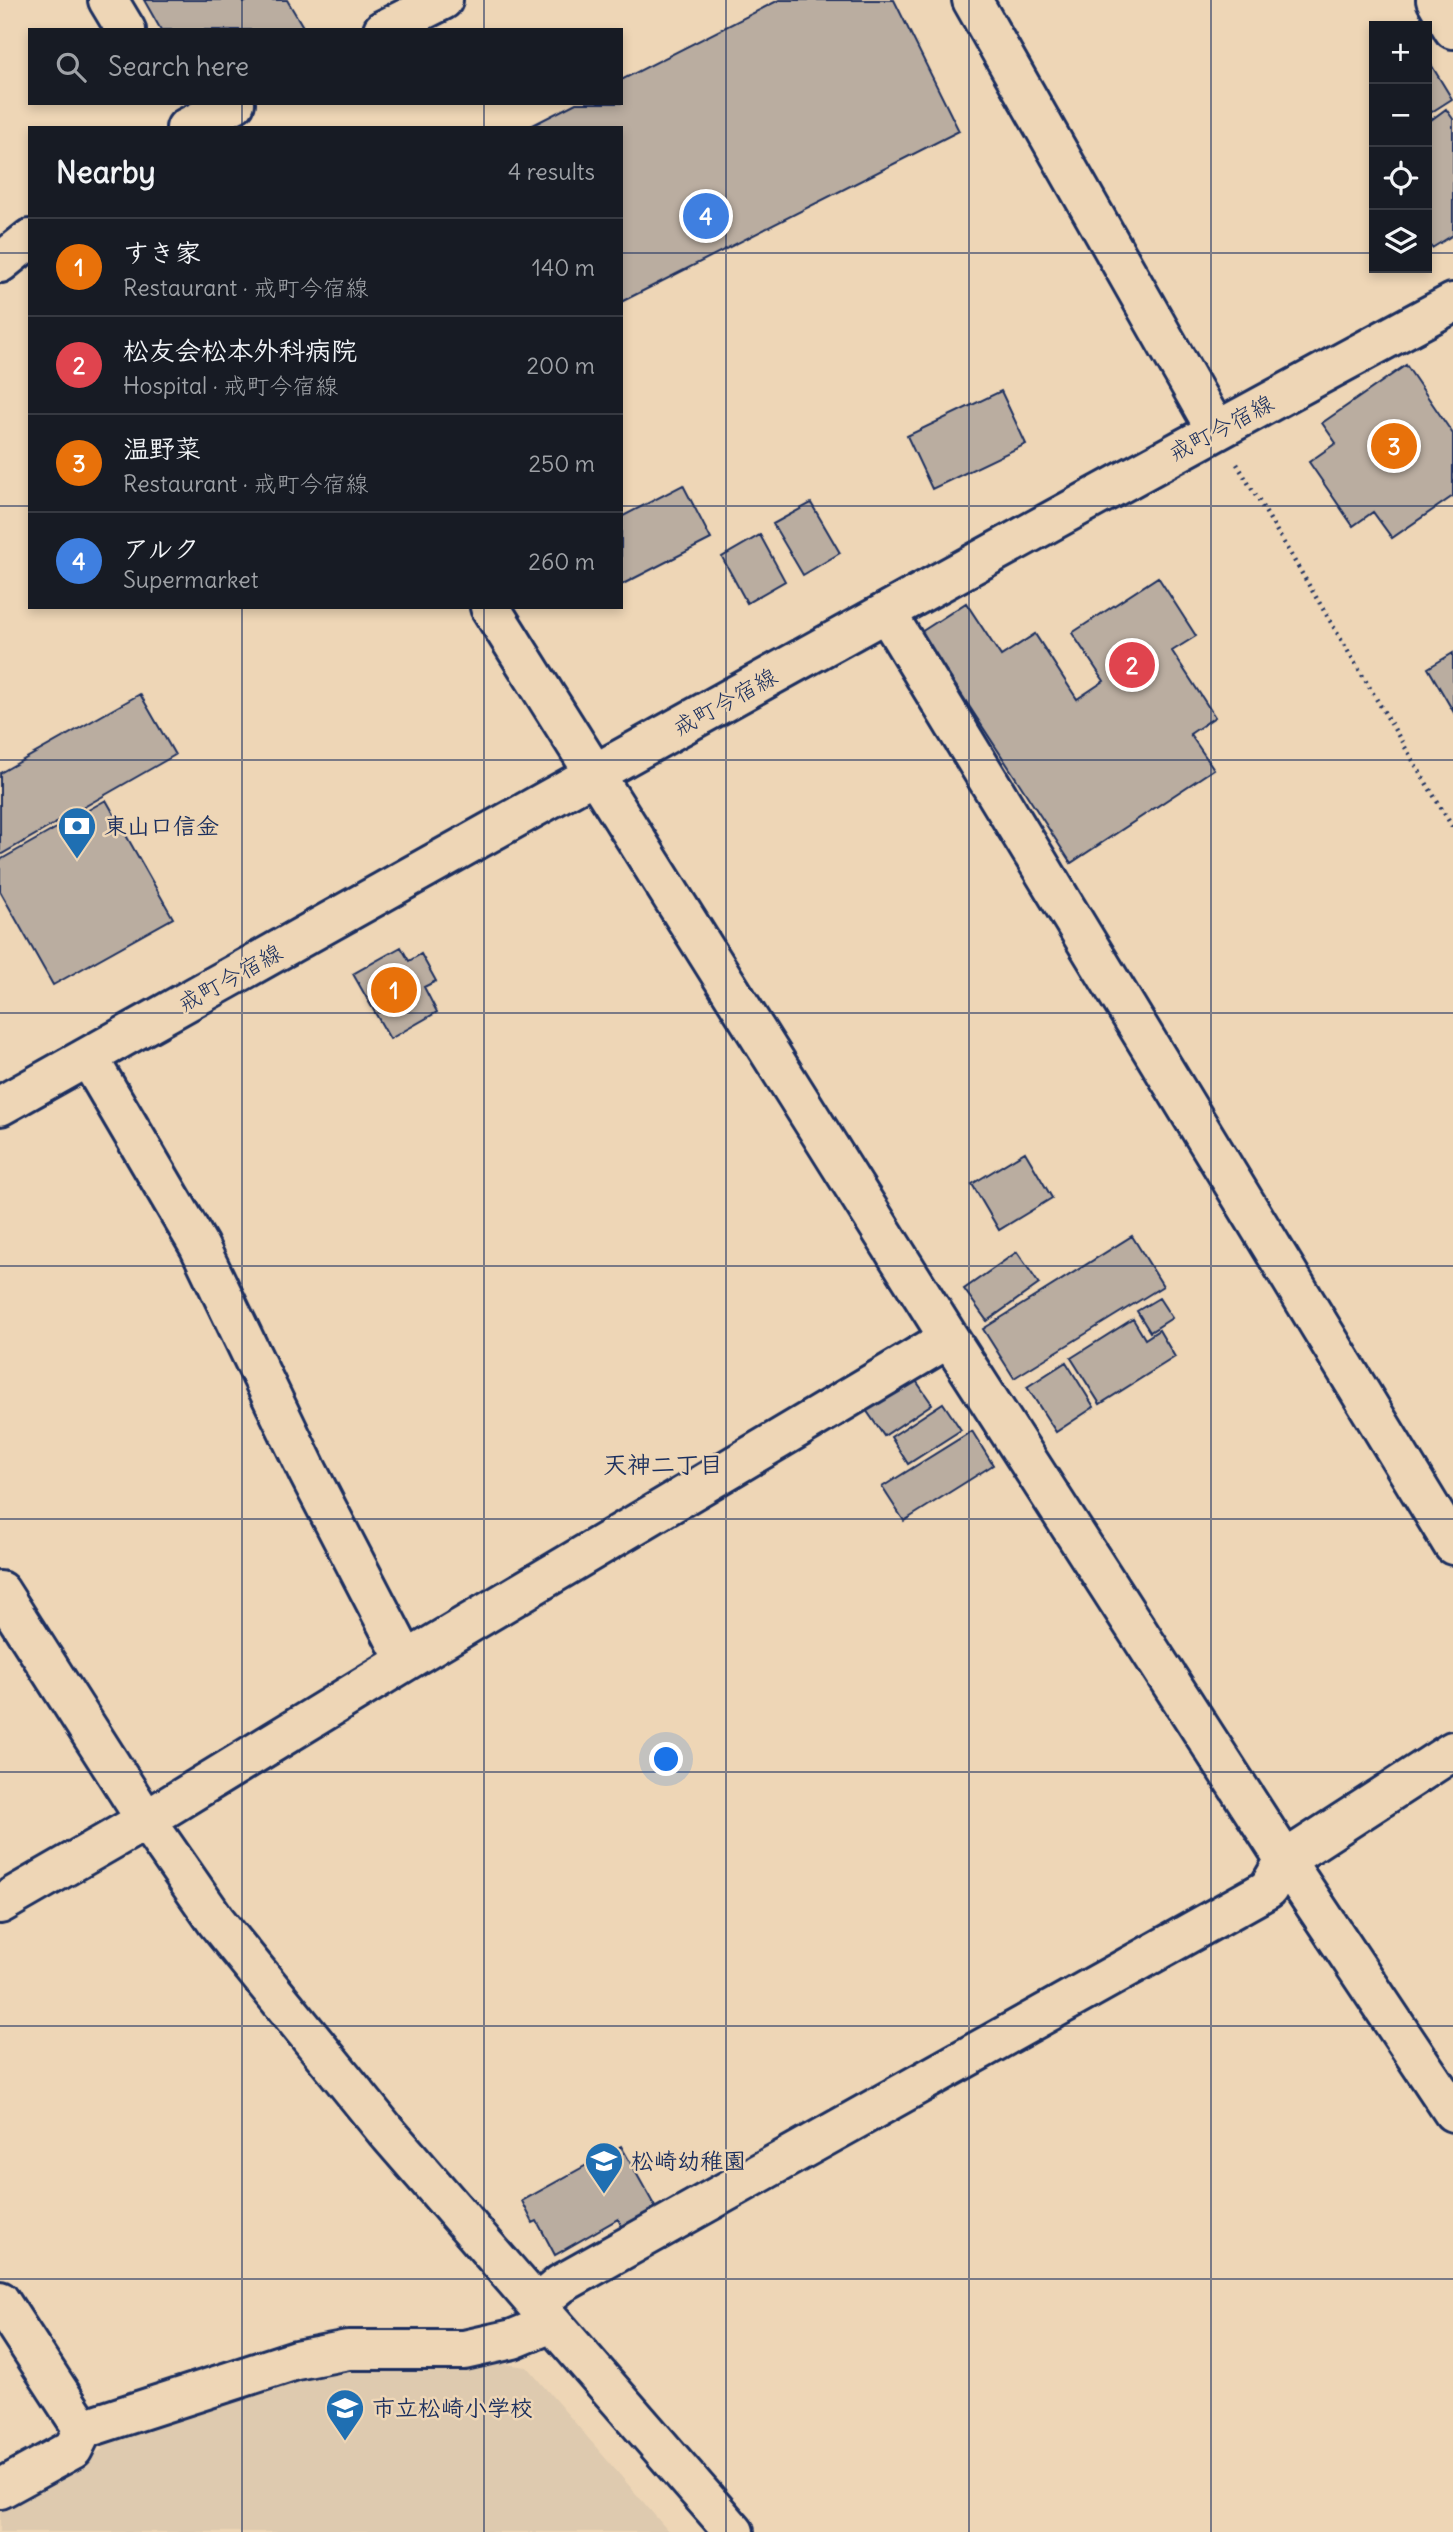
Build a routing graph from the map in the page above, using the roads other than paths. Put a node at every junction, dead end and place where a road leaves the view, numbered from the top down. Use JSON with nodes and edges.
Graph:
{"nodes":[{"id":1,"x":108,"y":0,"type":"edge"},
{"id":2,"x":443,"y":0,"type":"edge"},
{"id":3,"x":972,"y":0,"type":"edge"},
{"id":4,"x":1436,"y":0,"type":"edge"},
{"id":5,"x":125,"y":28,"type":"edge"},
{"id":6,"x":387,"y":28,"type":"edge"},
{"id":7,"x":1453,"y":29,"type":"edge"},
{"id":8,"x":171,"y":105,"type":"edge"},
{"id":9,"x":231,"y":105,"type":"edge"},
{"id":10,"x":185,"y":126,"type":"edge"},
{"id":11,"x":190,"y":126,"type":"edge"},
{"id":12,"x":28,"y":241,"type":"edge"},
{"id":13,"x":0,"y":263,"type":"edge"},
{"id":14,"x":1453,"y":303,"type":"edge"},
{"id":15,"x":1216,"y":430,"type":"junction"},
{"id":16,"x":491,"y":609,"type":"edge"},
{"id":17,"x":886,"y":612,"type":"junction"},
{"id":18,"x":596,"y":773,"type":"junction"},
{"id":19,"x":88,"y":1057,"type":"junction"},
{"id":20,"x":0,"y":1106,"type":"edge"},
{"id":21,"x":949,"y":1338,"type":"junction"},
{"id":22,"x":1453,"y":1545,"type":"edge"},
{"id":23,"x":0,"y":1591,"type":"edge"},
{"id":24,"x":406,"y":1661,"type":"junction"},
{"id":25,"x":1453,"y":1751,"type":"edge"},
{"id":26,"x":146,"y":1820,"type":"junction"},
{"id":27,"x":1285,"y":1860,"type":"junction"},
{"id":28,"x":0,"y":1904,"type":"edge"},
{"id":29,"x":1453,"y":2112,"type":"edge"},
{"id":30,"x":0,"y":2301,"type":"edge"},
{"id":31,"x":545,"y":2314,"type":"junction"},
{"id":32,"x":83,"y":2429,"type":"junction"},
{"id":33,"x":0,"y":2490,"type":"edge"},
{"id":34,"x":734,"y":2532,"type":"edge"}],
"edges":[{"from":1,"to":5,"type":"street"},
{"from":2,"to":6,"type":"street"},
{"from":3,"to":15,"type":"street"},
{"from":4,"to":7,"type":"street"},
{"from":8,"to":10,"type":"street"},
{"from":9,"to":11,"type":"street"},
{"from":12,"to":13,"type":"street"},
{"from":14,"to":15,"type":"street","name":"戒町今宿線"},
{"from":15,"to":17,"type":"street","name":"戒町今宿線"},
{"from":16,"to":18,"type":"street"},
{"from":17,"to":18,"type":"street","name":"戒町今宿線"},
{"from":17,"to":22,"type":"street"},
{"from":18,"to":19,"type":"street","name":"戒町今宿線"},
{"from":18,"to":21,"type":"street"},
{"from":19,"to":20,"type":"street","name":"戒町今宿線"},
{"from":19,"to":24,"type":"street"},
{"from":21,"to":24,"type":"street"},
{"from":21,"to":27,"type":"street"},
{"from":23,"to":26,"type":"street"},
{"from":24,"to":26,"type":"street"},
{"from":25,"to":27,"type":"street"},
{"from":26,"to":28,"type":"street"},
{"from":26,"to":31,"type":"street"},
{"from":27,"to":29,"type":"street"},
{"from":27,"to":31,"type":"street"},
{"from":30,"to":32,"type":"street"},
{"from":31,"to":32,"type":"street"},
{"from":31,"to":34,"type":"street"},
{"from":32,"to":33,"type":"street"}]}
